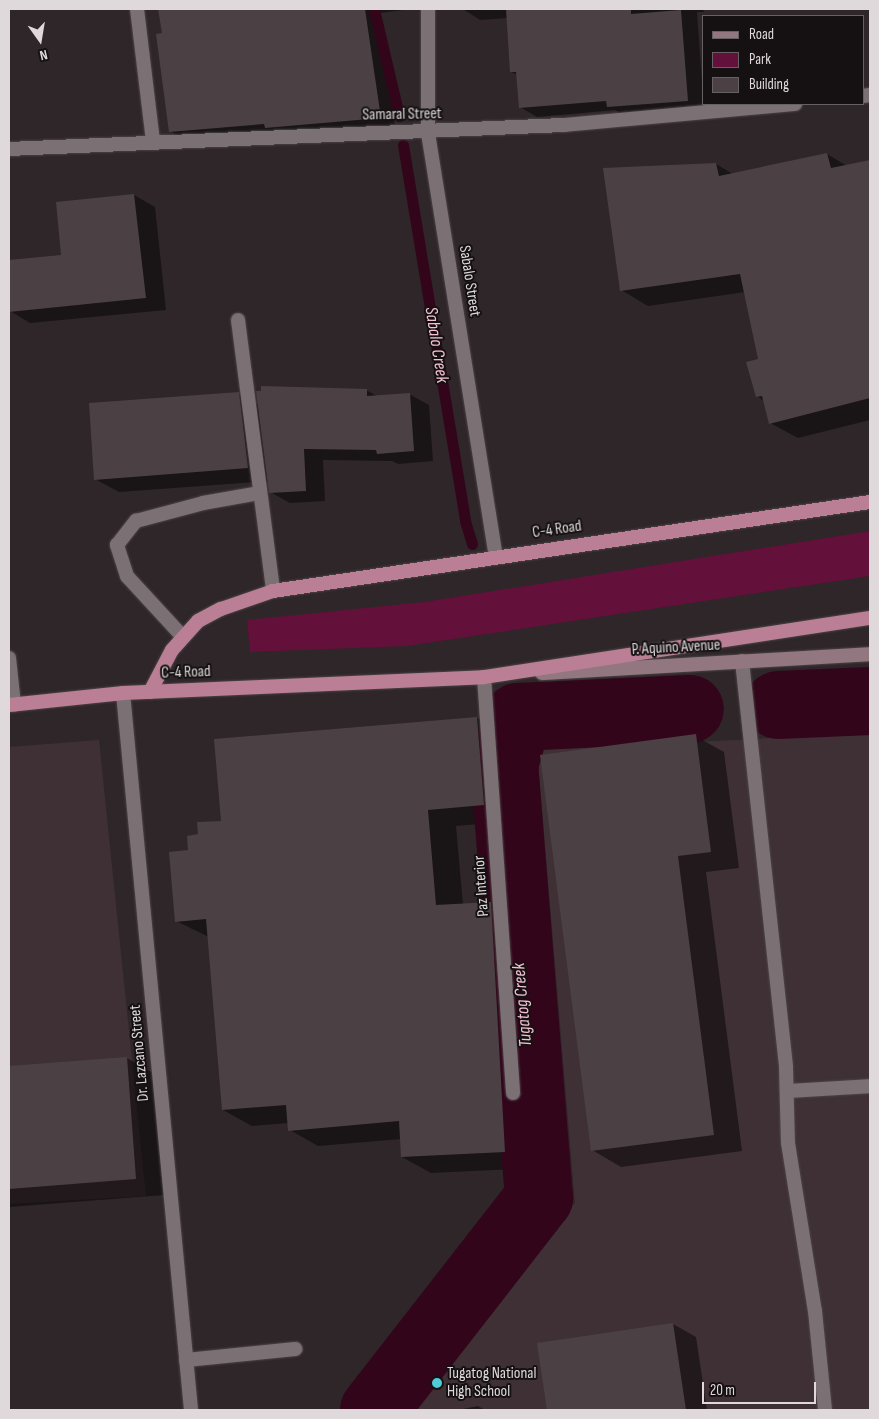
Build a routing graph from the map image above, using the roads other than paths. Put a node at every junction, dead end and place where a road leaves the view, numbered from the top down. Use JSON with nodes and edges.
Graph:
{"nodes":[{"id":1,"x":136,"y":9,"type":"edge"},
{"id":2,"x":428,"y":9,"type":"edge"},
{"id":3,"x":784,"y":105,"type":"edge"},
{"id":4,"x":428,"y":132,"type":"junction"},
{"id":5,"x":153,"y":141,"type":"junction"},
{"id":6,"x":9,"y":149,"type":"edge"},
{"id":7,"x":238,"y":320,"type":"dead end"},
{"id":8,"x":260,"y":493,"type":"junction"},
{"id":9,"x":870,"y":502,"type":"edge"},
{"id":10,"x":496,"y":556,"type":"junction"},
{"id":11,"x":273,"y":591,"type":"junction"},
{"id":12,"x":870,"y":618,"type":"edge"},
{"id":13,"x":183,"y":638,"type":"junction"},
{"id":14,"x":870,"y":654,"type":"edge"},
{"id":15,"x":9,"y":658,"type":"edge"},
{"id":16,"x":742,"y":661,"type":"junction"},
{"id":17,"x":484,"y":677,"type":"junction"},
{"id":18,"x":150,"y":692,"type":"junction"},
{"id":19,"x":123,"y":693,"type":"junction"},
{"id":20,"x":11,"y":705,"type":"edge"},
{"id":21,"x":870,"y":1086,"type":"edge"},
{"id":22,"x":787,"y":1091,"type":"junction"},
{"id":23,"x":513,"y":1093,"type":"dead end"},
{"id":24,"x":296,"y":1349,"type":"dead end"},
{"id":25,"x":186,"y":1360,"type":"junction"},
{"id":26,"x":191,"y":1410,"type":"edge"},
{"id":27,"x":825,"y":1410,"type":"edge"}],
"edges":[{"from":1,"to":5,"type":"street"},
{"from":2,"to":4,"type":"street","name":"Sabalo Street"},
{"from":3,"to":4,"type":"street","name":"Samaral Street"},
{"from":4,"to":5,"type":"street","name":"Samaral Street"},
{"from":4,"to":10,"type":"street","name":"Sabalo Street"},
{"from":5,"to":6,"type":"street","name":"Samaral Street"},
{"from":7,"to":8,"type":"street"},
{"from":8,"to":11,"type":"street"},
{"from":8,"to":13,"type":"street"},
{"from":9,"to":10,"type":"highway","name":"C-4 Road"},
{"from":10,"to":11,"type":"highway","name":"C-4 Road"},
{"from":11,"to":13,"type":"highway","name":"C-4 Road"},
{"from":12,"to":17,"type":"highway","name":"C-4 Road"},
{"from":13,"to":18,"type":"highway","name":"C-4 Road"},
{"from":14,"to":16,"type":"main road","name":"P. Aquino Avenue"},
{"from":15,"to":20,"type":"street"},
{"from":16,"to":17,"type":"main road","name":"P. Aquino Avenue"},
{"from":16,"to":22,"type":"street"},
{"from":17,"to":18,"type":"highway","name":"C-4 Road"},
{"from":17,"to":23,"type":"street","name":"Paz Interior"},
{"from":18,"to":19,"type":"highway"},
{"from":19,"to":20,"type":"highway"},
{"from":19,"to":25,"type":"street","name":"Dr. Lazcano Street"},
{"from":21,"to":22,"type":"street"},
{"from":22,"to":27,"type":"street"},
{"from":24,"to":25,"type":"street"},
{"from":25,"to":26,"type":"street","name":"Dr. Lazcano Street"}]}
